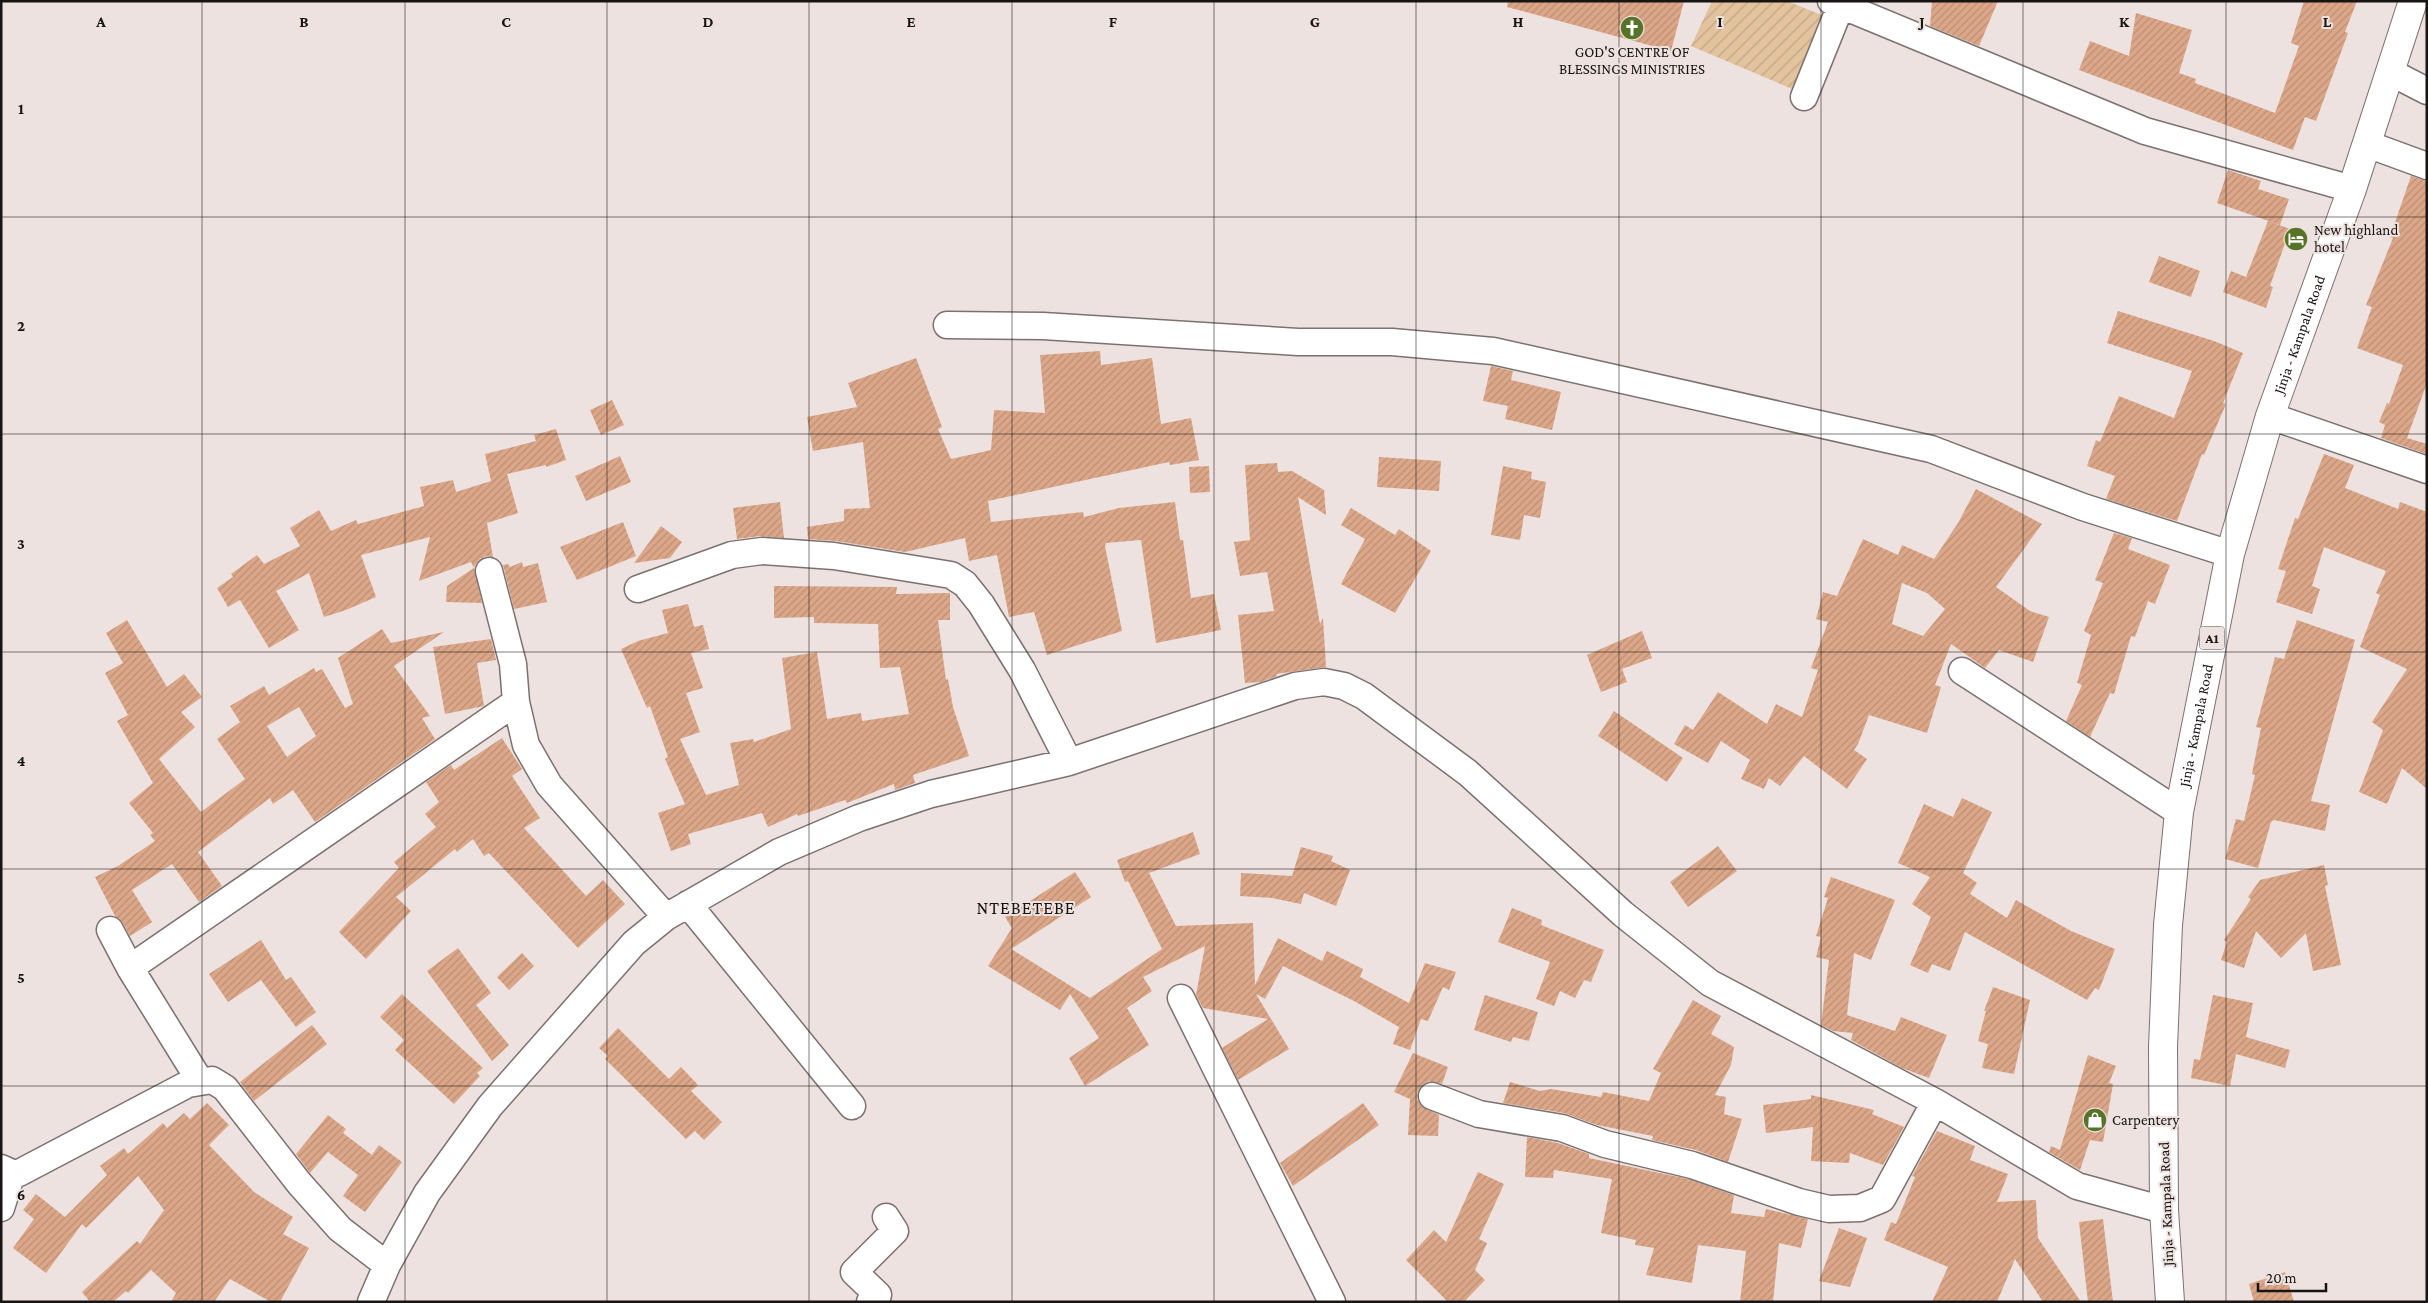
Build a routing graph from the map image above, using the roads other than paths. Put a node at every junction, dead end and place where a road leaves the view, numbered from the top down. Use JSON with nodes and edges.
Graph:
{"nodes":[{"id":1,"x":2413,"y":1,"type":"edge"},
{"id":2,"x":1836,"y":3,"type":"edge"},
{"id":3,"x":2390,"y":72,"type":"junction"},
{"id":4,"x":2427,"y":91,"type":"edge"},
{"id":5,"x":1804,"y":97,"type":"dead end"},
{"id":6,"x":2367,"y":144,"type":"junction"},
{"id":7,"x":2427,"y":166,"type":"edge"},
{"id":8,"x":2352,"y":189,"type":"junction"},
{"id":9,"x":947,"y":325,"type":"dead end"},
{"id":10,"x":2270,"y":416,"type":"junction"},
{"id":11,"x":2427,"y":470,"type":"edge"},
{"id":12,"x":2230,"y":554,"type":"junction"},
{"id":13,"x":489,"y":571,"type":"dead end"},
{"id":14,"x":638,"y":590,"type":"dead end"},
{"id":15,"x":1962,"y":671,"type":"dead end"},
{"id":16,"x":516,"y":702,"type":"junction"},
{"id":17,"x":1069,"y":762,"type":"junction"},
{"id":18,"x":2179,"y":812,"type":"junction"},
{"id":19,"x":688,"y":904,"type":"junction"},
{"id":20,"x":666,"y":917,"type":"junction"},
{"id":21,"x":110,"y":930,"type":"dead end"},
{"id":22,"x":130,"y":968,"type":"junction"},
{"id":23,"x":1181,"y":998,"type":"dead end"},
{"id":24,"x":200,"y":1081,"type":"junction"},
{"id":25,"x":1432,"y":1096,"type":"dead end"},
{"id":26,"x":1935,"y":1102,"type":"junction"},
{"id":27,"x":852,"y":1106,"type":"dead end"},
{"id":28,"x":7,"y":1170,"type":"edge"},
{"id":29,"x":1,"y":1208,"type":"edge"},
{"id":30,"x":2164,"y":1210,"type":"junction"},
{"id":31,"x":886,"y":1218,"type":"dead end"},
{"id":32,"x":387,"y":1265,"type":"junction"},
{"id":33,"x":371,"y":1302,"type":"edge"},
{"id":34,"x":870,"y":1302,"type":"edge"},
{"id":35,"x":1332,"y":1302,"type":"edge"},
{"id":36,"x":2170,"y":1302,"type":"edge"}],
"edges":[{"from":1,"to":3,"type":"highway","name":"Jinja - Kampala Road","number":"A1"},
{"from":2,"to":5,"type":"street"},
{"from":2,"to":8,"type":"street"},
{"from":3,"to":4,"type":"street"},
{"from":3,"to":6,"type":"highway","name":"Jinja - Kampala Road","number":"A1"},
{"from":6,"to":7,"type":"street"},
{"from":6,"to":8,"type":"highway","name":"Jinja - Kampala Road","number":"A1"},
{"from":8,"to":10,"type":"highway","name":"Jinja - Kampala Road","number":"A1"},
{"from":9,"to":12,"type":"street"},
{"from":10,"to":11,"type":"street"},
{"from":10,"to":12,"type":"highway","name":"Jinja - Kampala Road","number":"A1"},
{"from":12,"to":18,"type":"highway","name":"Jinja - Kampala Road","number":"A1"},
{"from":13,"to":16,"type":"street"},
{"from":14,"to":17,"type":"street"},
{"from":15,"to":18,"type":"street"},
{"from":16,"to":20,"type":"street"},
{"from":16,"to":22,"type":"street"},
{"from":17,"to":19,"type":"street"},
{"from":17,"to":26,"type":"street"},
{"from":18,"to":30,"type":"highway","name":"Jinja - Kampala Road","number":"A1"},
{"from":19,"to":20,"type":"street"},
{"from":19,"to":27,"type":"street"},
{"from":20,"to":32,"type":"street"},
{"from":21,"to":22,"type":"street"},
{"from":22,"to":24,"type":"street"},
{"from":23,"to":35,"type":"street"},
{"from":24,"to":28,"type":"street"},
{"from":24,"to":32,"type":"street"},
{"from":25,"to":26,"type":"street"},
{"from":26,"to":30,"type":"street"},
{"from":28,"to":29,"type":"street"},
{"from":30,"to":36,"type":"highway","name":"Jinja - Kampala Road","number":"A1"},
{"from":31,"to":34,"type":"street"},
{"from":32,"to":33,"type":"street"}]}
